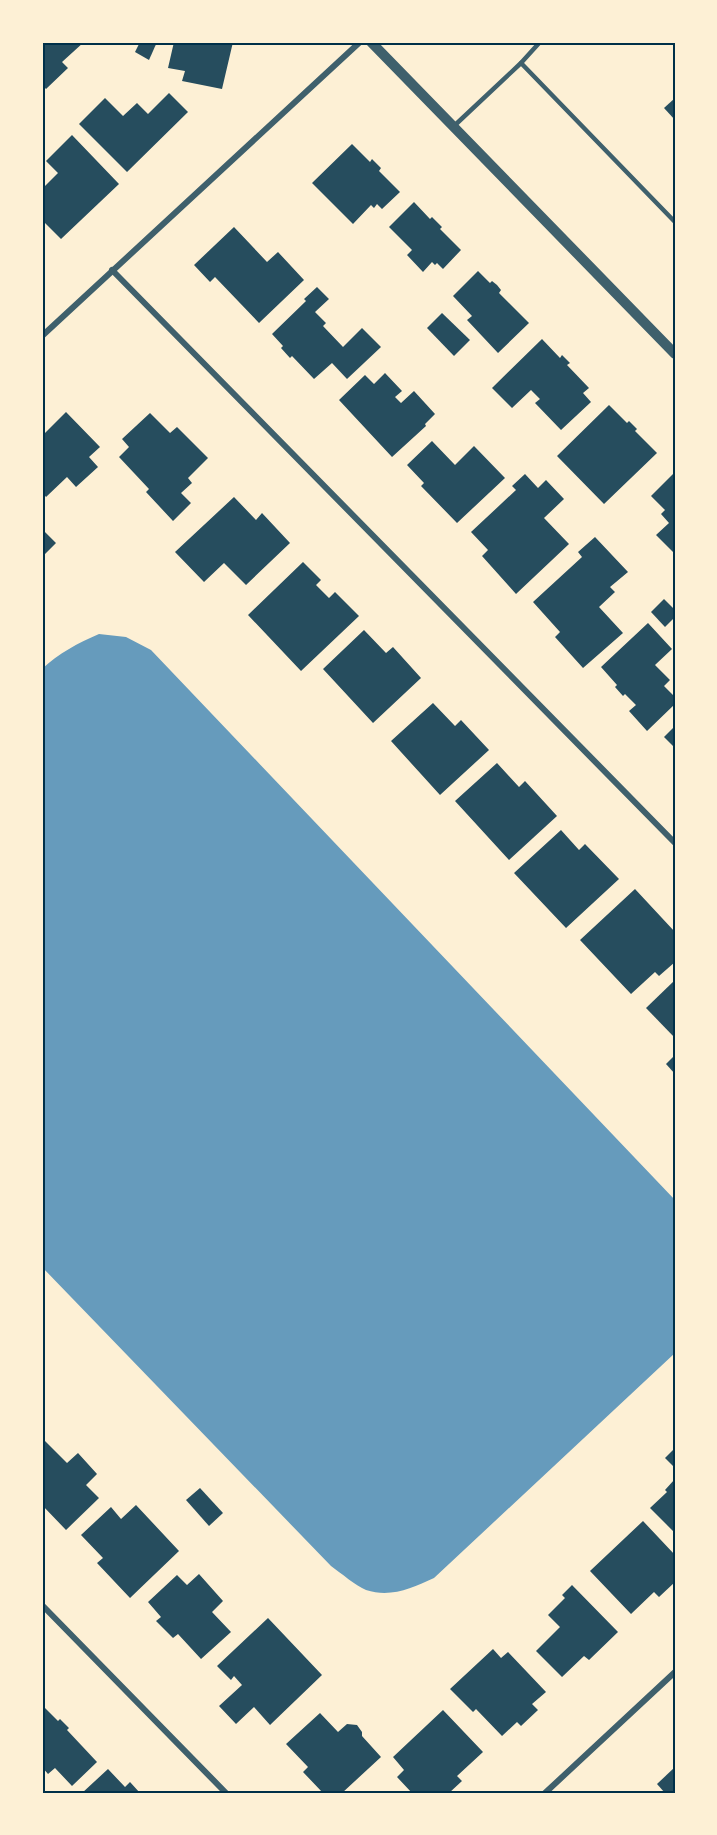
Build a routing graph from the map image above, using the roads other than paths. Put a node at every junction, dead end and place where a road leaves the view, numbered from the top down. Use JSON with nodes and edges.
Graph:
{"nodes":[{"id":1,"x":360,"y":42,"type":"edge"},
{"id":2,"x":371,"y":42,"type":"edge"},
{"id":3,"x":540,"y":42,"type":"edge"},
{"id":4,"x":521,"y":63,"type":"junction"},
{"id":5,"x":453,"y":127,"type":"junction"},
{"id":6,"x":675,"y":222,"type":"edge"},
{"id":7,"x":112,"y":270,"type":"junction"},
{"id":8,"x":42,"y":336,"type":"edge"},
{"id":9,"x":675,"y":354,"type":"edge"},
{"id":10,"x":675,"y":843,"type":"edge"},
{"id":11,"x":42,"y":1605,"type":"edge"},
{"id":12,"x":675,"y":1672,"type":"edge"},
{"id":13,"x":226,"y":1793,"type":"edge"},
{"id":14,"x":545,"y":1793,"type":"edge"}],
"edges":[{"from":1,"to":7,"type":"street"},
{"from":2,"to":5,"type":"street"},
{"from":3,"to":4,"type":"lane"},
{"from":4,"to":5,"type":"lane"},
{"from":4,"to":6,"type":"lane"},
{"from":5,"to":9,"type":"street"},
{"from":7,"to":8,"type":"street"},
{"from":7,"to":10,"type":"street"},
{"from":11,"to":13,"type":"street"},
{"from":12,"to":14,"type":"street"}]}
